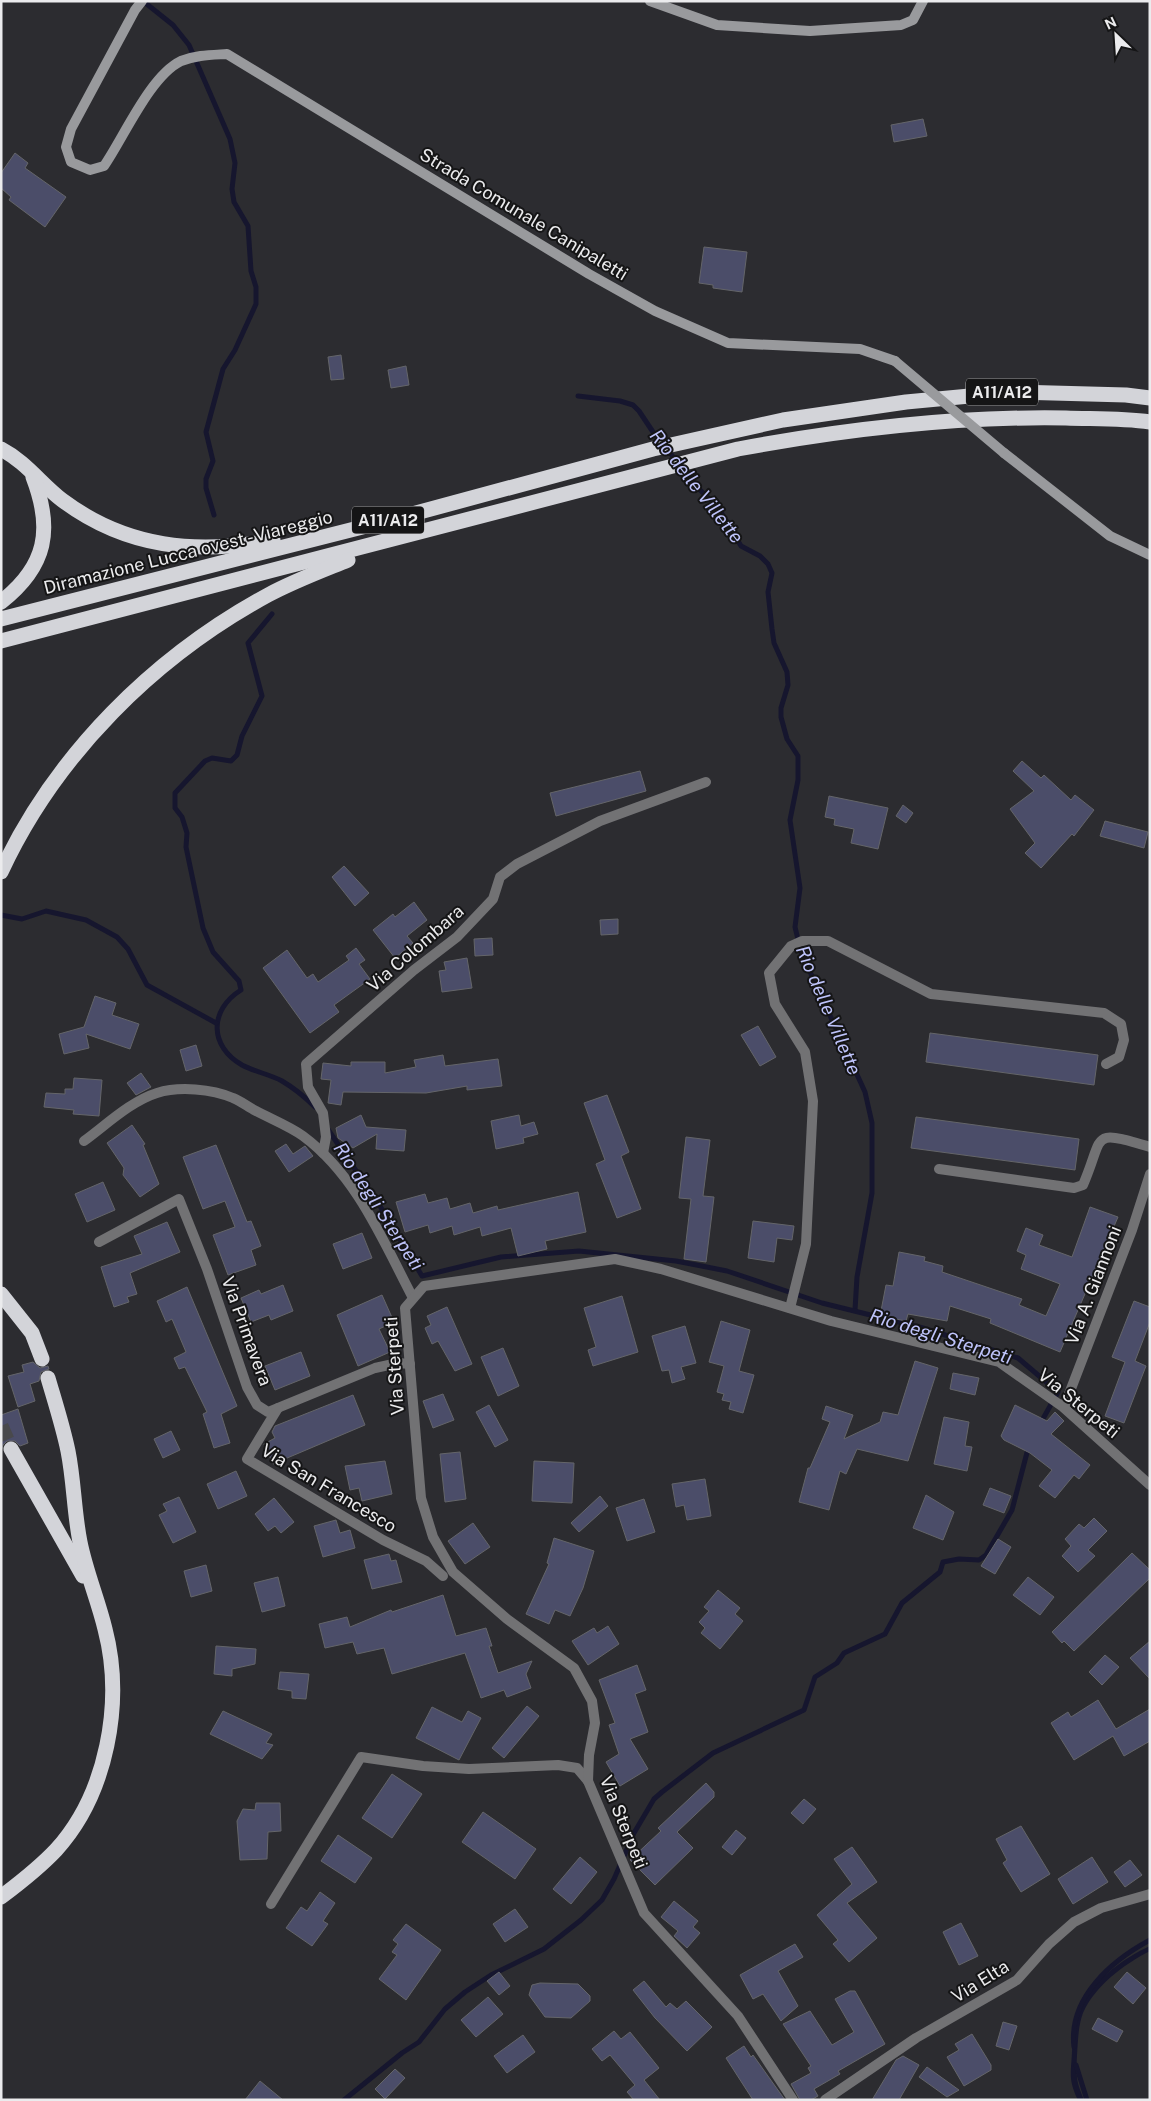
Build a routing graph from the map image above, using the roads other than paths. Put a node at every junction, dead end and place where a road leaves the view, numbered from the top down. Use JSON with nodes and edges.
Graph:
{"nodes":[{"id":1,"x":650,"y":1,"type":"edge"},
{"id":2,"x":923,"y":1,"type":"edge"},
{"id":3,"x":141,"y":3,"type":"edge"},
{"id":4,"x":1150,"y":398,"type":"edge"},
{"id":5,"x":1150,"y":422,"type":"edge"},
{"id":6,"x":1,"y":450,"type":"edge"},
{"id":7,"x":30,"y":471,"type":"junction"},
{"id":8,"x":390,"y":520,"type":"junction"},
{"id":9,"x":398,"y":539,"type":"junction"},
{"id":10,"x":1150,"y":555,"type":"edge"},
{"id":11,"x":1,"y":602,"type":"edge"},
{"id":12,"x":1,"y":619,"type":"edge"},
{"id":13,"x":1,"y":641,"type":"edge"},
{"id":14,"x":706,"y":782,"type":"dead end"},
{"id":15,"x":1,"y":872,"type":"edge"},
{"id":16,"x":1106,"y":1064,"type":"dead end"},
{"id":17,"x":84,"y":1141,"type":"dead end"},
{"id":18,"x":1150,"y":1147,"type":"edge"},
{"id":19,"x":323,"y":1153,"type":"junction"},
{"id":20,"x":939,"y":1169,"type":"dead end"},
{"id":21,"x":1150,"y":1174,"type":"edge"},
{"id":22,"x":99,"y":1242,"type":"dead end"},
{"id":23,"x":1,"y":1294,"type":"edge"},
{"id":24,"x":413,"y":1298,"type":"junction"},
{"id":25,"x":791,"y":1305,"type":"junction"},
{"id":26,"x":42,"y":1359,"type":"dead end"},
{"id":27,"x":410,"y":1364,"type":"junction"},
{"id":28,"x":48,"y":1378,"type":"dead end"},
{"id":29,"x":1064,"y":1407,"type":"junction"},
{"id":30,"x":278,"y":1408,"type":"junction"},
{"id":31,"x":11,"y":1449,"type":"tunnel mouth"},
{"id":32,"x":1150,"y":1485,"type":"edge"},
{"id":33,"x":442,"y":1576,"type":"dead end"},
{"id":34,"x":94,"y":1595,"type":"junction"},
{"id":35,"x":588,"y":1780,"type":"junction"},
{"id":36,"x":1150,"y":1894,"type":"edge"},
{"id":37,"x":1,"y":1897,"type":"edge"},
{"id":38,"x":271,"y":1904,"type":"dead end"},
{"id":39,"x":793,"y":2100,"type":"edge"},
{"id":40,"x":825,"y":2100,"type":"edge"}],
"edges":[{"from":1,"to":2,"type":"street"},
{"from":3,"to":10,"type":"street","name":"Strada Comunale Canipaletti","bridge":true},
{"from":4,"to":8,"type":"highway","name":"Diramazione Lucca ovest - Viareggio","number":"A11/A12"},
{"from":5,"to":9,"type":"highway","number":"A11/A12"},
{"from":6,"to":7,"type":"highway"},
{"from":7,"to":8,"type":"highway"},
{"from":7,"to":11,"type":"highway"},
{"from":8,"to":12,"type":"highway","name":"Diramazione Lucca ovest - Viareggio","number":"A11/A12"},
{"from":9,"to":13,"type":"highway","number":"A11/A12"},
{"from":9,"to":15,"type":"highway"},
{"from":14,"to":19,"type":"street","name":"Via Colombara"},
{"from":16,"to":25,"type":"street"},
{"from":17,"to":19,"type":"street"},
{"from":18,"to":20,"type":"street"},
{"from":19,"to":24,"type":"street"},
{"from":21,"to":29,"type":"street","name":"Via A. Giannoni"},
{"from":22,"to":30,"type":"street","name":"Via Primavera"},
{"from":23,"to":26,"type":"highway"},
{"from":24,"to":25,"type":"street","name":"Via Sterpeti"},
{"from":24,"to":27,"type":"street","name":"Via Sterpeti"},
{"from":25,"to":29,"type":"street","name":"Via Sterpeti"},
{"from":27,"to":30,"type":"street","name":"Via Primavera"},
{"from":27,"to":35,"type":"street","name":"Via Sterpeti"},
{"from":28,"to":34,"type":"highway"},
{"from":29,"to":32,"type":"street","name":"Via Sterpeti"},
{"from":30,"to":33,"type":"street","name":"Via San Francesco"},
{"from":31,"to":34,"type":"highway"},
{"from":34,"to":37,"type":"highway"},
{"from":35,"to":38,"type":"street"},
{"from":35,"to":39,"type":"street","name":"Via Sterpeti"},
{"from":36,"to":40,"type":"street","name":"Via Elta"}]}
